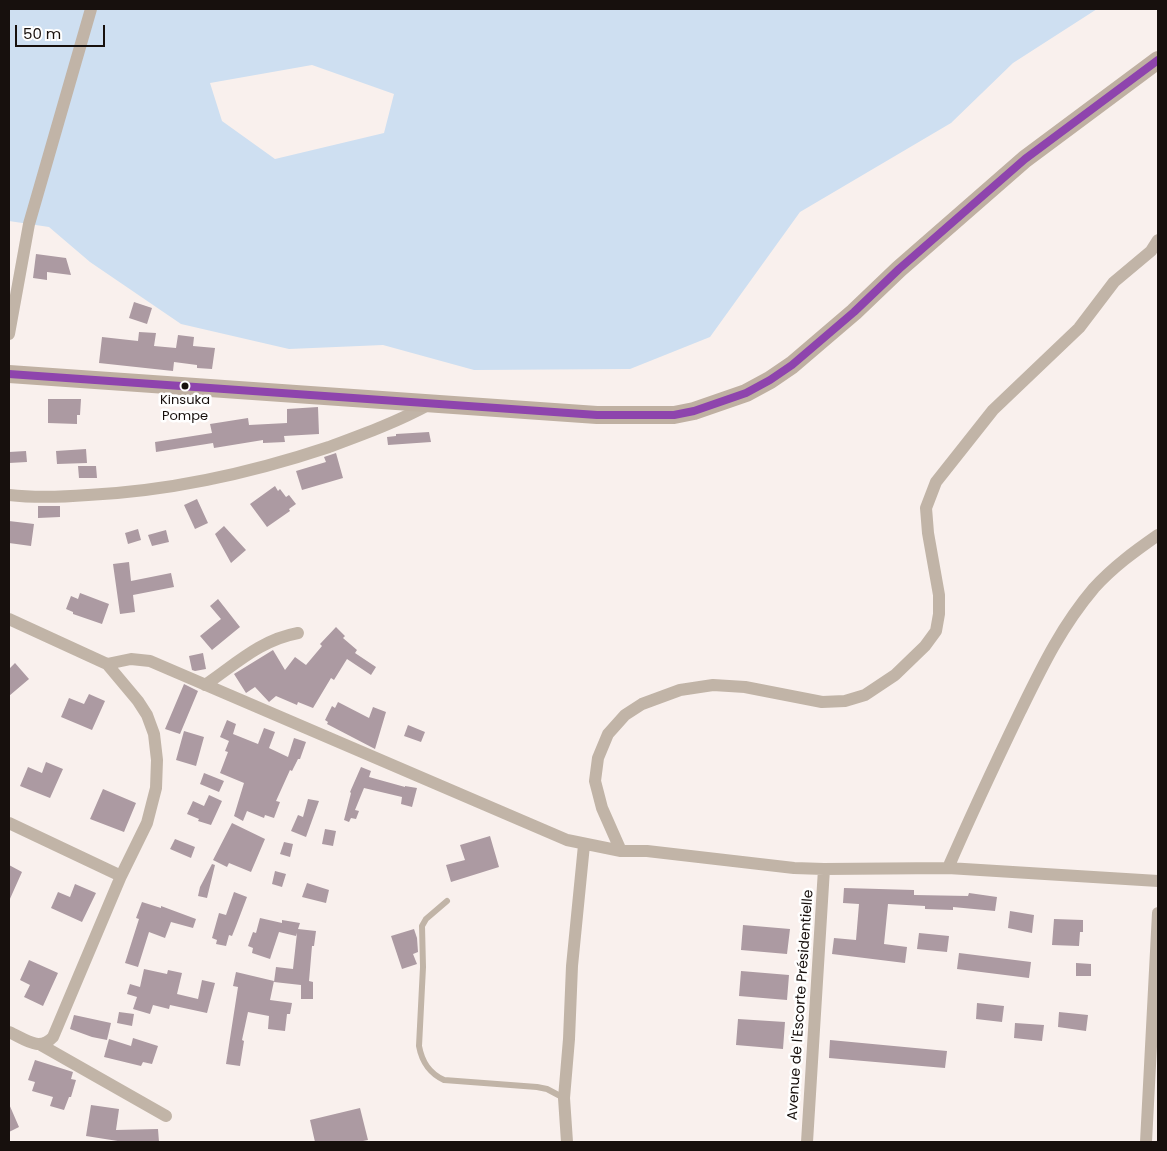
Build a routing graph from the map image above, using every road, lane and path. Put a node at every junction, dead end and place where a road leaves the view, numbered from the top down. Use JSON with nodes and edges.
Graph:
{"nodes":[{"id":1,"x":91,"y":9,"type":"edge"},
{"id":2,"x":1158,"y":60,"type":"edge"},
{"id":3,"x":1158,"y":240,"type":"edge"},
{"id":4,"x":9,"y":334,"type":"edge"},
{"id":5,"x":9,"y":374,"type":"edge"},
{"id":6,"x":430,"y":404,"type":"junction"},
{"id":7,"x":9,"y":495,"type":"edge"},
{"id":8,"x":1158,"y":534,"type":"edge"},
{"id":9,"x":9,"y":619,"type":"edge"},
{"id":10,"x":298,"y":633,"type":"dead end"},
{"id":11,"x":107,"y":664,"type":"junction"},
{"id":12,"x":205,"y":685,"type":"junction"},
{"id":13,"x":9,"y":823,"type":"edge"},
{"id":14,"x":584,"y":845,"type":"junction"},
{"id":15,"x":621,"y":851,"type":"junction"},
{"id":16,"x":948,"y":868,"type":"junction"},
{"id":17,"x":824,"y":870,"type":"junction"},
{"id":18,"x":122,"y":876,"type":"junction"},
{"id":19,"x":1158,"y":881,"type":"edge"},
{"id":20,"x":447,"y":901,"type":"dead end"},
{"id":21,"x":1158,"y":913,"type":"edge"},
{"id":22,"x":1155,"y":1030,"type":"edge"},
{"id":23,"x":9,"y":1032,"type":"edge"},
{"id":24,"x":42,"y":1045,"type":"junction"},
{"id":25,"x":564,"y":1098,"type":"junction"},
{"id":26,"x":166,"y":1116,"type":"dead end"},
{"id":27,"x":567,"y":1142,"type":"edge"},
{"id":28,"x":807,"y":1142,"type":"edge"},
{"id":29,"x":1146,"y":1142,"type":"edge"}],
"edges":[{"from":1,"to":4,"type":"street"},
{"from":2,"to":6,"type":"main road"},
{"from":3,"to":15,"type":"street"},
{"from":5,"to":6,"type":"main road"},
{"from":6,"to":7,"type":"street"},
{"from":8,"to":16,"type":"street"},
{"from":9,"to":11,"type":"street"},
{"from":10,"to":12,"type":"street"},
{"from":11,"to":12,"type":"street"},
{"from":11,"to":18,"type":"street"},
{"from":12,"to":14,"type":"street"},
{"from":13,"to":18,"type":"street"},
{"from":14,"to":15,"type":"street"},
{"from":14,"to":25,"type":"street"},
{"from":15,"to":17,"type":"street"},
{"from":16,"to":17,"type":"street"},
{"from":16,"to":19,"type":"street"},
{"from":17,"to":28,"type":"street","name":"Avenue de l'Escorte Présidentielle"},
{"from":18,"to":24,"type":"street"},
{"from":20,"to":25,"type":"lane"},
{"from":21,"to":22,"type":"street"},
{"from":22,"to":29,"type":"street"},
{"from":23,"to":24,"type":"street"},
{"from":24,"to":26,"type":"street"},
{"from":25,"to":27,"type":"street"}]}
